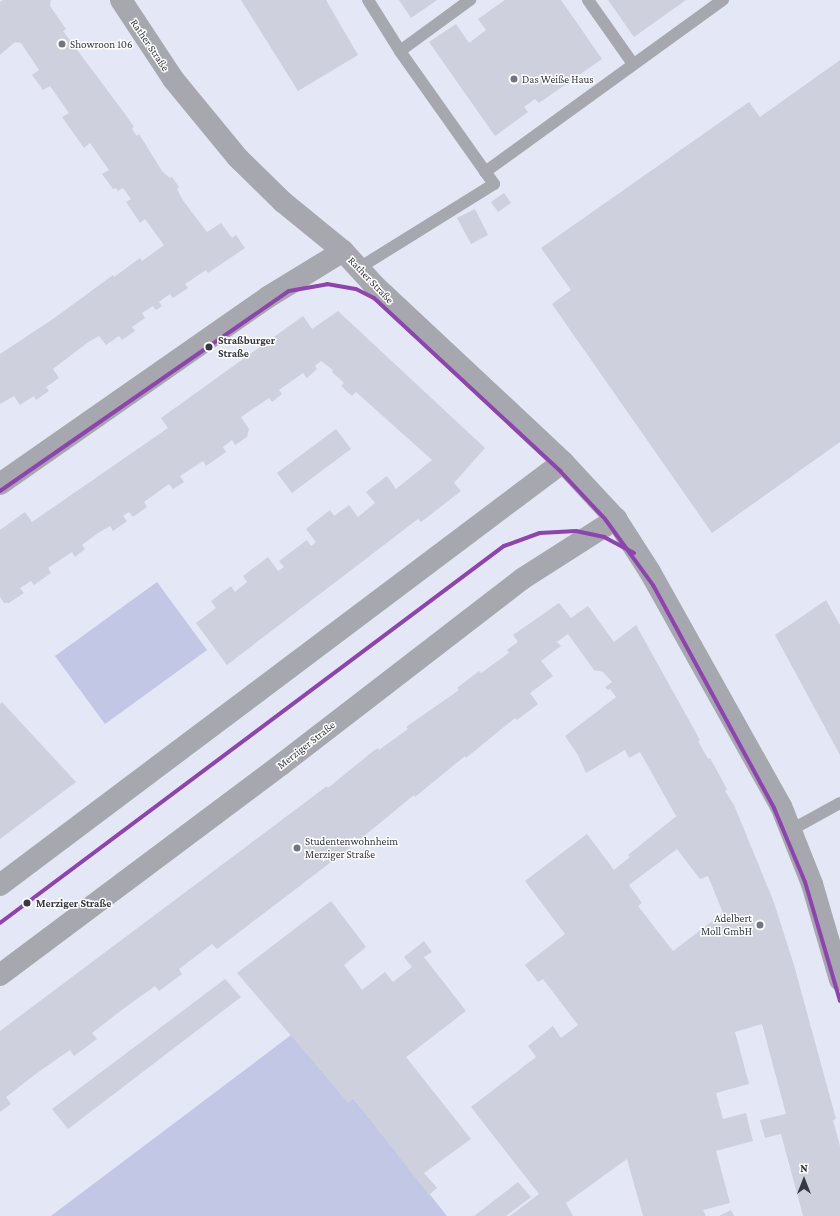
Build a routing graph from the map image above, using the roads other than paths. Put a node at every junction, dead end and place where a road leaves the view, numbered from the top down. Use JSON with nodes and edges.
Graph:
{"nodes":[{"id":1,"x":121,"y":0,"type":"edge"},
{"id":2,"x":368,"y":0,"type":"edge"},
{"id":3,"x":470,"y":0,"type":"edge"},
{"id":4,"x":588,"y":0,"type":"edge"},
{"id":5,"x":723,"y":0,"type":"edge"},
{"id":6,"x":400,"y":51,"type":"junction"},
{"id":7,"x":633,"y":64,"type":"junction"},
{"id":8,"x":485,"y":172,"type":"junction"},
{"id":9,"x":342,"y":251,"type":"junction"},
{"id":10,"x":359,"y":268,"type":"junction"},
{"id":11,"x":563,"y":462,"type":"junction"},
{"id":12,"x":0,"y":484,"type":"edge"},
{"id":13,"x":616,"y":519,"type":"junction"},
{"id":14,"x":840,"y":803,"type":"edge"},
{"id":15,"x":791,"y":830,"type":"junction"},
{"id":16,"x":0,"y":885,"type":"edge"},
{"id":17,"x":0,"y":975,"type":"edge"},
{"id":18,"x":840,"y":980,"type":"edge"}],
"edges":[{"from":1,"to":9,"type":"street","name":"Rather Straße"},
{"from":2,"to":6,"type":"lane"},
{"from":3,"to":6,"type":"lane"},
{"from":4,"to":7,"type":"lane"},
{"from":5,"to":7,"type":"lane"},
{"from":6,"to":8,"type":"lane"},
{"from":7,"to":8,"type":"lane"},
{"from":8,"to":10,"type":"lane"},
{"from":9,"to":10,"type":"street","name":"Rather Straße"},
{"from":9,"to":12,"type":"street"},
{"from":10,"to":11,"type":"street","name":"Rather Straße"},
{"from":11,"to":13,"type":"street","name":"Rather Straße"},
{"from":11,"to":16,"type":"street"},
{"from":13,"to":15,"type":"street","name":"Rather Straße"},
{"from":13,"to":17,"type":"street","name":"Merziger Straße"},
{"from":14,"to":15,"type":"lane"},
{"from":15,"to":18,"type":"street","name":"Rather Straße"}]}
